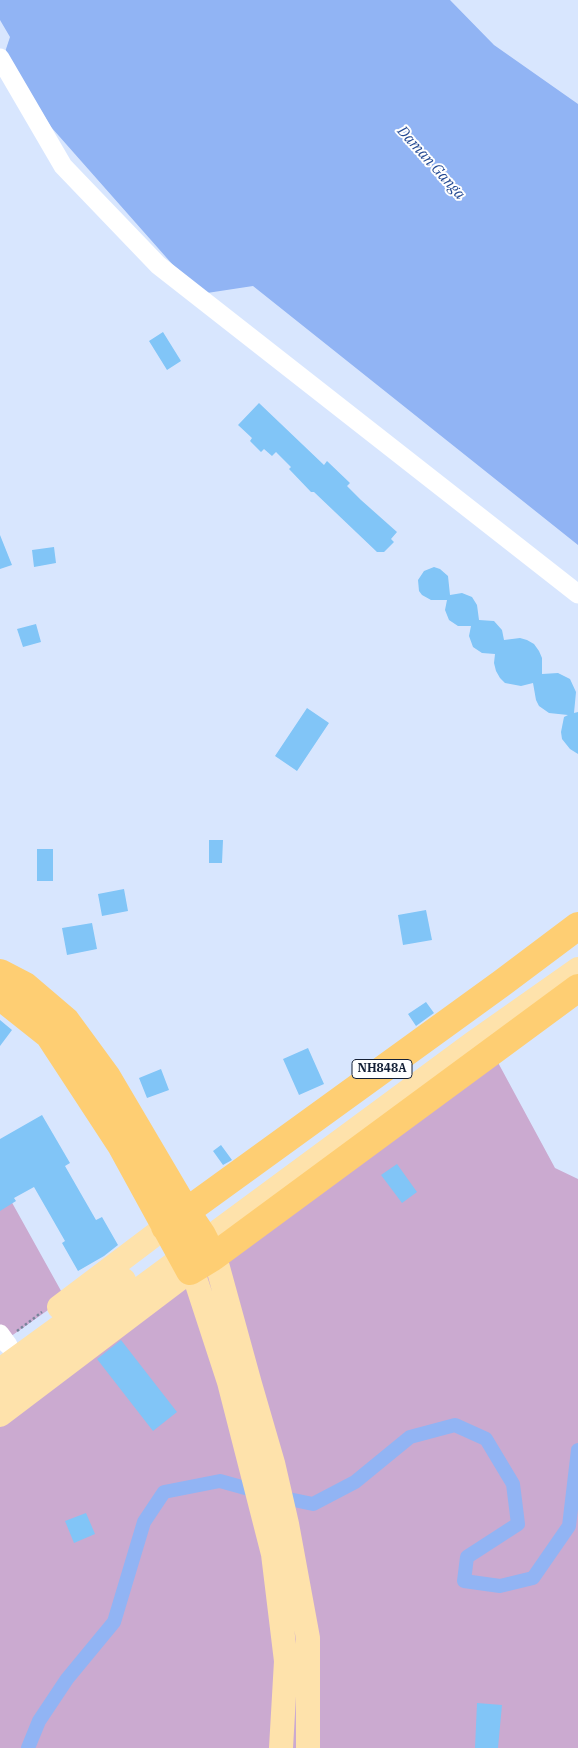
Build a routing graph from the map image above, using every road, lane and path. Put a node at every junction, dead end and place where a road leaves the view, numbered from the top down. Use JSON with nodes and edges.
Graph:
{"nodes":[{"id":1,"x":0,"y":58,"type":"edge"},
{"id":2,"x":578,"y":594,"type":"edge"},
{"id":3,"x":578,"y":926,"type":"edge"},
{"id":4,"x":578,"y":953,"type":"edge"},
{"id":5,"x":578,"y":969,"type":"edge"},
{"id":6,"x":0,"y":972,"type":"edge"},
{"id":7,"x":578,"y":988,"type":"edge"},
{"id":8,"x":0,"y":996,"type":"edge"},
{"id":9,"x":176,"y":1219,"type":"junction"},
{"id":10,"x":213,"y":1257,"type":"junction"},
{"id":11,"x":190,"y":1271,"type":"junction"},
{"id":12,"x":3,"y":1344,"type":"edge"},
{"id":13,"x":0,"y":1370,"type":"edge"},
{"id":14,"x":0,"y":1392,"type":"edge"},
{"id":15,"x":0,"y":1415,"type":"edge"},
{"id":16,"x":276,"y":1523,"type":"junction"},
{"id":17,"x":281,"y":1748,"type":"edge"},
{"id":18,"x":308,"y":1748,"type":"edge"}],
"edges":[{"from":1,"to":2,"type":"street"},
{"from":3,"to":9,"type":"highway","number":"NH848A"},
{"from":4,"to":13,"type":"main road"},
{"from":5,"to":14,"type":"main road"},
{"from":6,"to":9,"type":"highway"},
{"from":7,"to":10,"type":"highway"},
{"from":8,"to":9,"type":"highway"},
{"from":9,"to":10,"type":"highway"},
{"from":9,"to":11,"type":"highway"},
{"from":9,"to":12,"type":"main road"},
{"from":10,"to":11,"type":"highway"},
{"from":10,"to":16,"type":"main road"},
{"from":11,"to":15,"type":"main road"},
{"from":11,"to":16,"type":"main road"},
{"from":16,"to":17,"type":"main road"},
{"from":16,"to":18,"type":"main road"}]}
